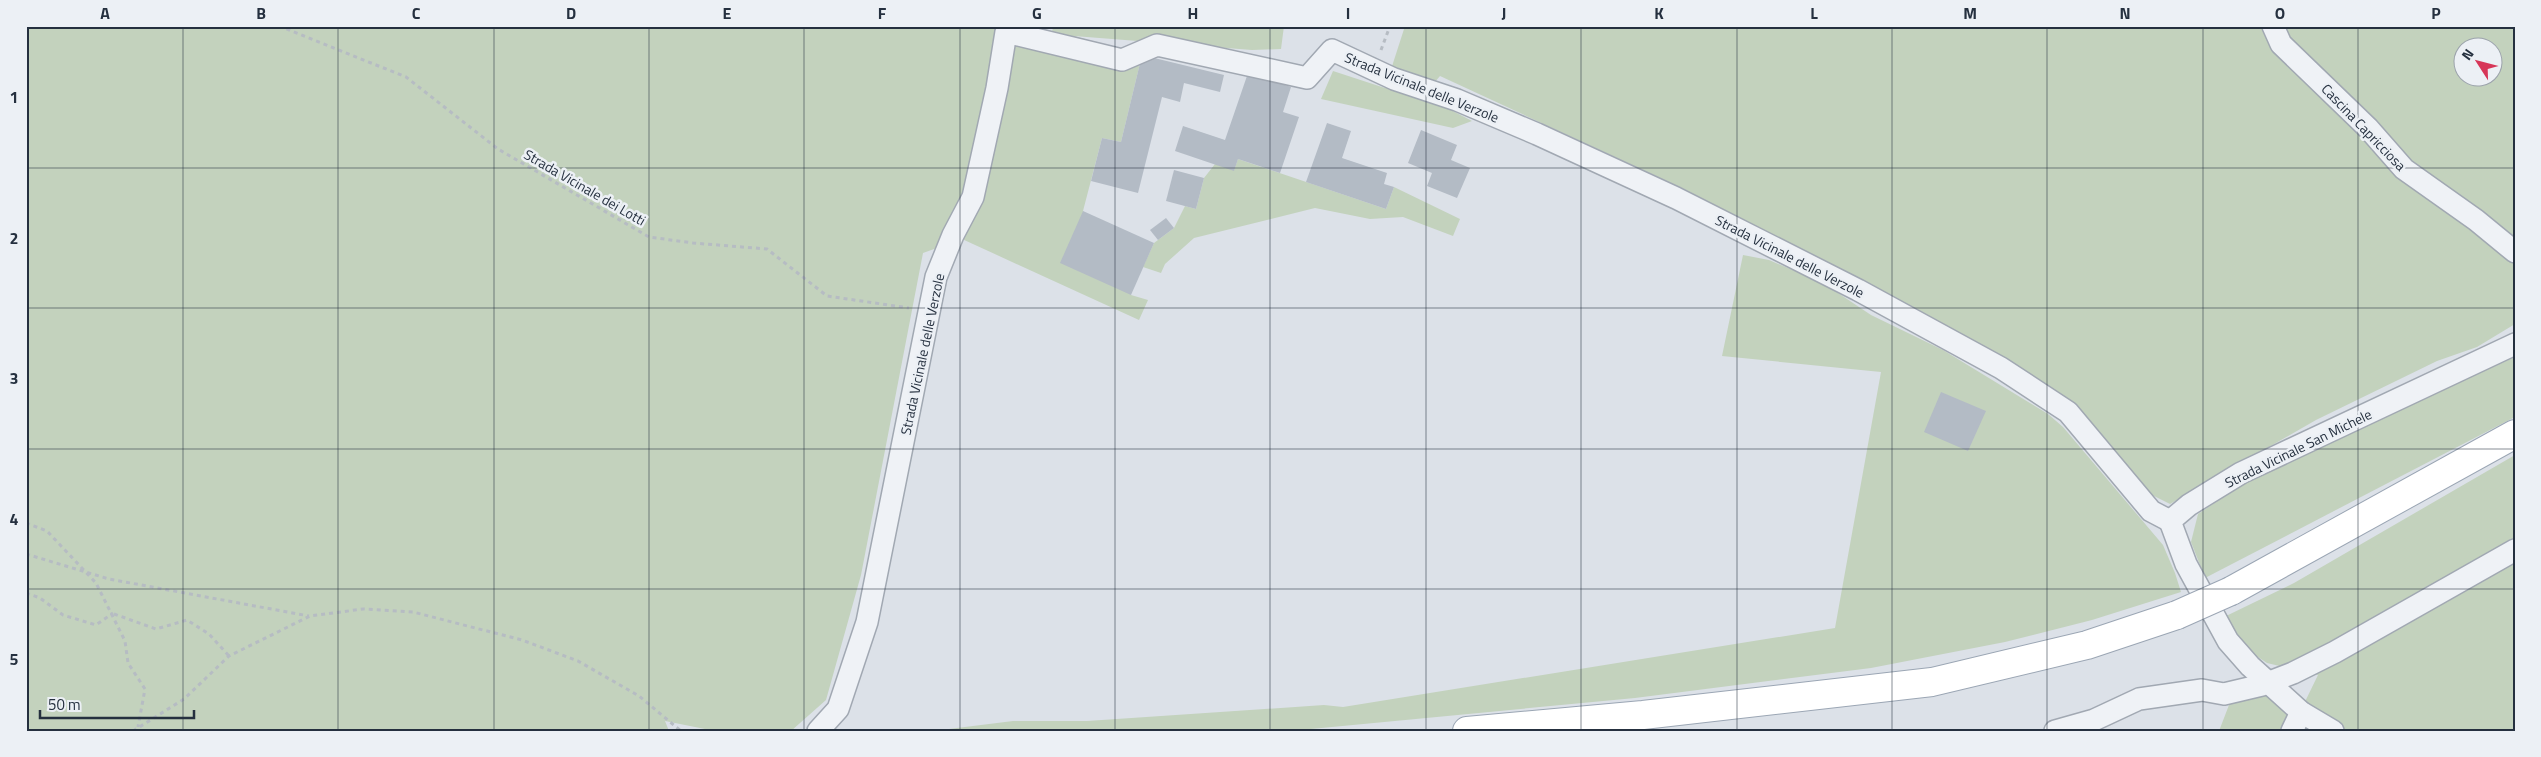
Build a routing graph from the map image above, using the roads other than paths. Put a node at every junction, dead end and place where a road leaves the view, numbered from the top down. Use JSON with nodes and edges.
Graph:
{"nodes":[{"id":1,"x":2273,"y":26,"type":"edge"},
{"id":2,"x":2515,"y":252,"type":"edge"},
{"id":3,"x":2515,"y":344,"type":"edge"},
{"id":4,"x":2515,"y":434,"type":"edge"},
{"id":5,"x":2170,"y":521,"type":"junction"},
{"id":6,"x":2515,"y":550,"type":"edge"},
{"id":7,"x":2268,"y":682,"type":"junction"},
{"id":8,"x":2301,"y":712,"type":"junction"},
{"id":9,"x":818,"y":731,"type":"edge"},
{"id":10,"x":1467,"y":731,"type":"edge"},
{"id":11,"x":2055,"y":731,"type":"edge"},
{"id":12,"x":2292,"y":731,"type":"edge"},
{"id":13,"x":2332,"y":731,"type":"edge"}],
"edges":[{"from":1,"to":2,"type":"street","name":"Cascina Capricciosa"},
{"from":3,"to":5,"type":"street","name":"Strada Vicinale San Michele"},
{"from":4,"to":10,"type":"main road","bridge":true},
{"from":5,"to":7,"type":"street"},
{"from":5,"to":9,"type":"street","name":"Strada Vicinale delle Verzole"},
{"from":6,"to":7,"type":"street"},
{"from":7,"to":8,"type":"street"},
{"from":7,"to":11,"type":"street"},
{"from":8,"to":12,"type":"street"},
{"from":8,"to":13,"type":"street"}]}
